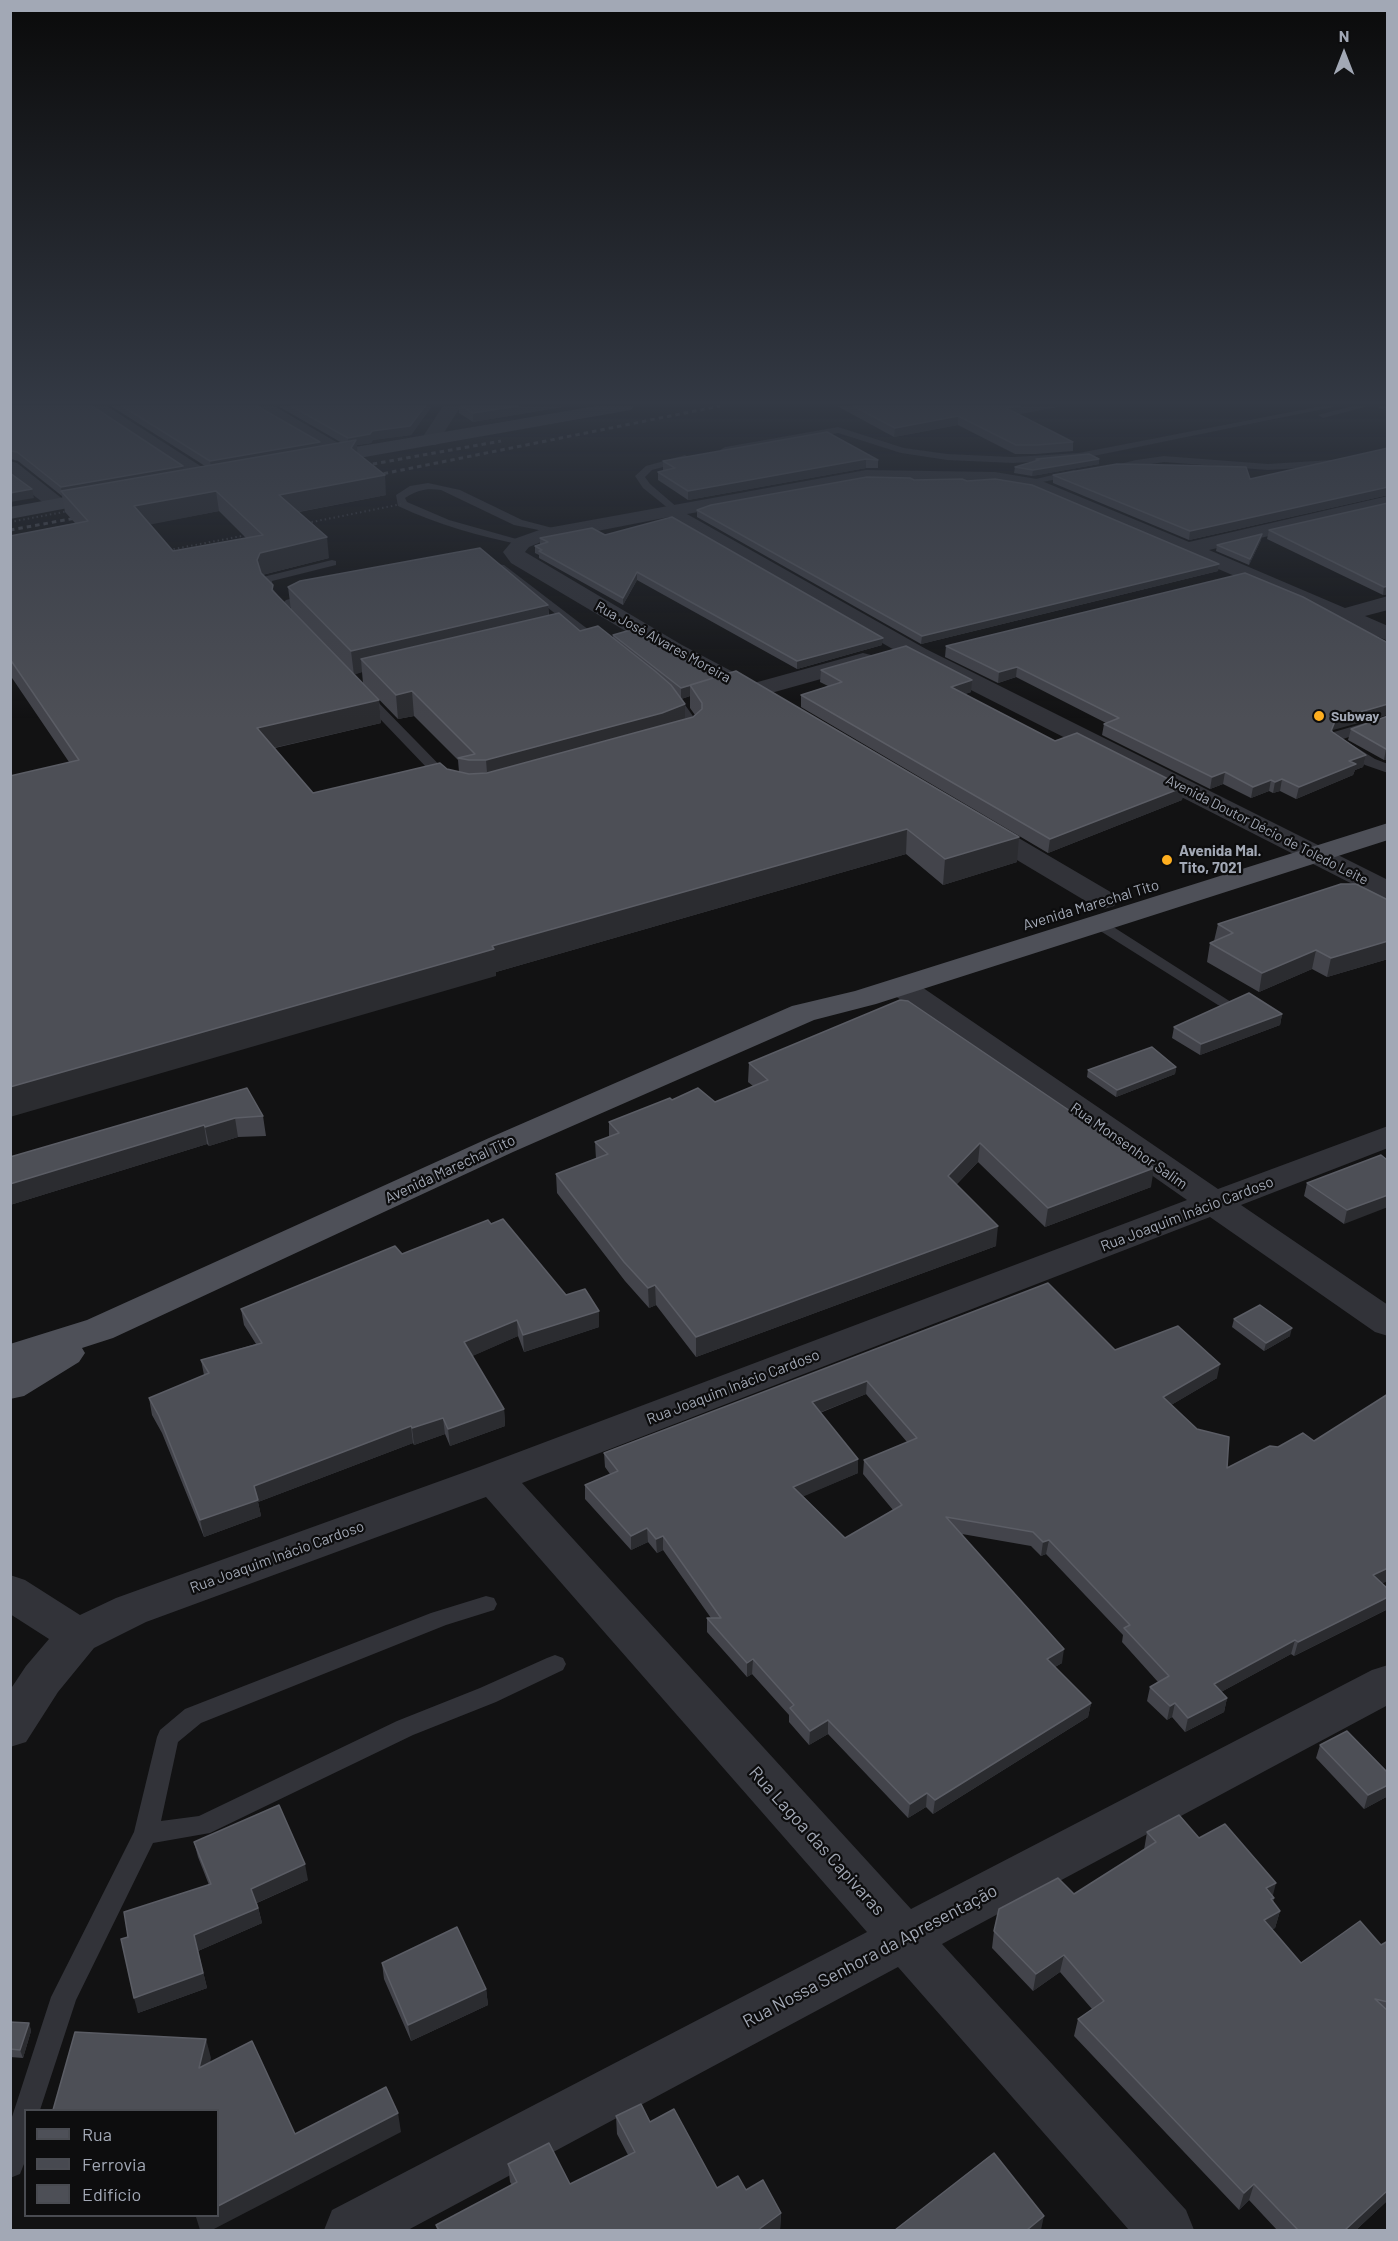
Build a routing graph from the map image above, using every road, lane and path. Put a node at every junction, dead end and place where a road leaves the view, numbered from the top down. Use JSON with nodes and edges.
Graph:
{"nodes":[{"id":1,"x":674,"y":510,"type":"edge"},
{"id":2,"x":69,"y":511,"type":"edge"},
{"id":3,"x":369,"y":511,"type":"edge"},
{"id":4,"x":419,"y":511,"type":"edge"},
{"id":5,"x":491,"y":511,"type":"edge"},
{"id":6,"x":671,"y":511,"type":"edge"},
{"id":7,"x":1096,"y":511,"type":"edge"},
{"id":8,"x":1351,"y":511,"type":"edge"},
{"id":9,"x":10,"y":522,"type":"edge"},
{"id":10,"x":301,"y":524,"type":"edge"},
{"id":11,"x":563,"y":532,"type":"junction"},
{"id":12,"x":256,"y":533,"type":"edge"},
{"id":13,"x":522,"y":542,"type":"junction"},
{"id":14,"x":1187,"y":549,"type":"junction"},
{"id":15,"x":166,"y":551,"type":"edge"},
{"id":16,"x":332,"y":563,"type":"dead end"},
{"id":17,"x":1245,"y":574,"type":"junction"},
{"id":18,"x":1210,"y":583,"type":"edge"},
{"id":19,"x":1388,"y":603,"type":"edge"},
{"id":20,"x":284,"y":606,"type":"junction"},
{"id":21,"x":1342,"y":615,"type":"junction"},
{"id":22,"x":1388,"y":633,"type":"edge"},
{"id":23,"x":953,"y":645,"type":"edge"},
{"id":24,"x":913,"y":651,"type":"junction"},
{"id":25,"x":739,"y":690,"type":"junction"},
{"id":26,"x":782,"y":709,"type":"edge"},
{"id":27,"x":1388,"y":720,"type":"edge"},
{"id":28,"x":1388,"y":768,"type":"edge"},
{"id":29,"x":1388,"y":815,"type":"edge"},
{"id":30,"x":963,"y":817,"type":"edge"},
{"id":31,"x":1388,"y":831,"type":"edge"},
{"id":32,"x":1303,"y":849,"type":"junction"},
{"id":33,"x":1388,"y":891,"type":"edge"},
{"id":34,"x":1102,"y":912,"type":"junction"},
{"id":35,"x":1036,"y":933,"type":"junction"},
{"id":36,"x":902,"y":987,"type":"junction"},
{"id":37,"x":1223,"y":1002,"type":"edge"},
{"id":38,"x":802,"y":1013,"type":"junction"},
{"id":39,"x":1388,"y":1136,"type":"edge"},
{"id":40,"x":1212,"y":1204,"type":"junction"},
{"id":41,"x":1388,"y":1323,"type":"edge"},
{"id":42,"x":100,"y":1329,"type":"junction"},
{"id":43,"x":10,"y":1358,"type":"edge"},
{"id":44,"x":10,"y":1386,"type":"edge"},
{"id":45,"x":493,"y":1478,"type":"junction"},
{"id":46,"x":10,"y":1592,"type":"edge"},
{"id":47,"x":486,"y":1604,"type":"dead end"},
{"id":48,"x":78,"y":1636,"type":"junction"},
{"id":49,"x":555,"y":1664,"type":"dead end"},
{"id":50,"x":1388,"y":1683,"type":"edge"},
{"id":51,"x":10,"y":1728,"type":"edge"},
{"id":52,"x":146,"y":1833,"type":"junction"},
{"id":53,"x":903,"y":1938,"type":"junction"},
{"id":54,"x":27,"y":2109,"type":"edge"},
{"id":55,"x":24,"y":2122,"type":"edge"},
{"id":56,"x":10,"y":2163,"type":"edge"},
{"id":57,"x":352,"y":2230,"type":"edge"},
{"id":58,"x":1166,"y":2230,"type":"edge"}],
"edges":[{"from":1,"to":24,"type":"street","name":"Avenida Doutor Décio de Toledo Leite"},
{"from":2,"to":9,"type":"path","bridge":true},
{"from":3,"to":10,"type":"path","bridge":true},
{"from":4,"to":13,"type":"lane"},
{"from":5,"to":11,"type":"lane"},
{"from":6,"to":11,"type":"street"},
{"from":7,"to":14,"type":"street"},
{"from":8,"to":14,"type":"street"},
{"from":11,"to":13,"type":"street"},
{"from":12,"to":15,"type":"path","bridge":true},
{"from":13,"to":25,"type":"street","name":"Rua José Alvares Moreira"},
{"from":14,"to":17,"type":"street"},
{"from":16,"to":20,"type":"lane"},
{"from":17,"to":18,"type":"street"},
{"from":17,"to":21,"type":"street"},
{"from":19,"to":21,"type":"street"},
{"from":20,"to":20,"type":"lane"},
{"from":21,"to":22,"type":"street"},
{"from":23,"to":24,"type":"street"},
{"from":24,"to":25,"type":"street"},
{"from":24,"to":32,"type":"street","name":"Avenida Doutor Décio de Toledo Leite"},
{"from":25,"to":26,"type":"street","name":"Rua José Alvares Moreira"},
{"from":27,"to":28,"type":"lane"},
{"from":29,"to":32,"type":"main road","name":"Avenida Marechal Tito"},
{"from":30,"to":34,"type":"street"},
{"from":31,"to":32,"type":"main road","name":"Avenida Marechal Tito"},
{"from":32,"to":33,"type":"street","name":"Avenida Doutor Décio de Toledo Leite"},
{"from":32,"to":34,"type":"main road","name":"Avenida Marechal Tito"},
{"from":34,"to":35,"type":"main road","name":"Avenida Marechal Tito"},
{"from":34,"to":37,"type":"lane"},
{"from":35,"to":36,"type":"main road","name":"Avenida Marechal Tito"},
{"from":35,"to":38,"type":"main road","name":"Avenida Marechal Tito"},
{"from":36,"to":38,"type":"main road","name":"Avenida Marechal Tito"},
{"from":36,"to":40,"type":"street","name":"Rua Monsenhor Salim"},
{"from":38,"to":42,"type":"main road","name":"Avenida Marechal Tito"},
{"from":39,"to":40,"type":"street","name":"Rua Joaquim Inácio Cardoso"},
{"from":40,"to":41,"type":"street","name":"Rua Monsenhor Salim"},
{"from":40,"to":45,"type":"street","name":"Rua Joaquim Inácio Cardoso"},
{"from":42,"to":43,"type":"main road","name":"Avenida Marechal Tito"},
{"from":42,"to":44,"type":"main road","name":"Avenida Marechal Tito"},
{"from":45,"to":48,"type":"street","name":"Rua Joaquim Inácio Cardoso"},
{"from":45,"to":53,"type":"street","name":"Rua Lagoa das Capivaras"},
{"from":46,"to":48,"type":"street"},
{"from":47,"to":52,"type":"lane"},
{"from":48,"to":51,"type":"street"},
{"from":49,"to":52,"type":"lane"},
{"from":50,"to":53,"type":"street","name":"Rua Nossa Senhora da Apresentação"},
{"from":52,"to":54,"type":"lane"},
{"from":53,"to":57,"type":"street","name":"Rua Nossa Senhora da Apresentação"},
{"from":53,"to":58,"type":"street","name":"Rua Lagoa das Capivaras"},
{"from":55,"to":56,"type":"lane"}]}
